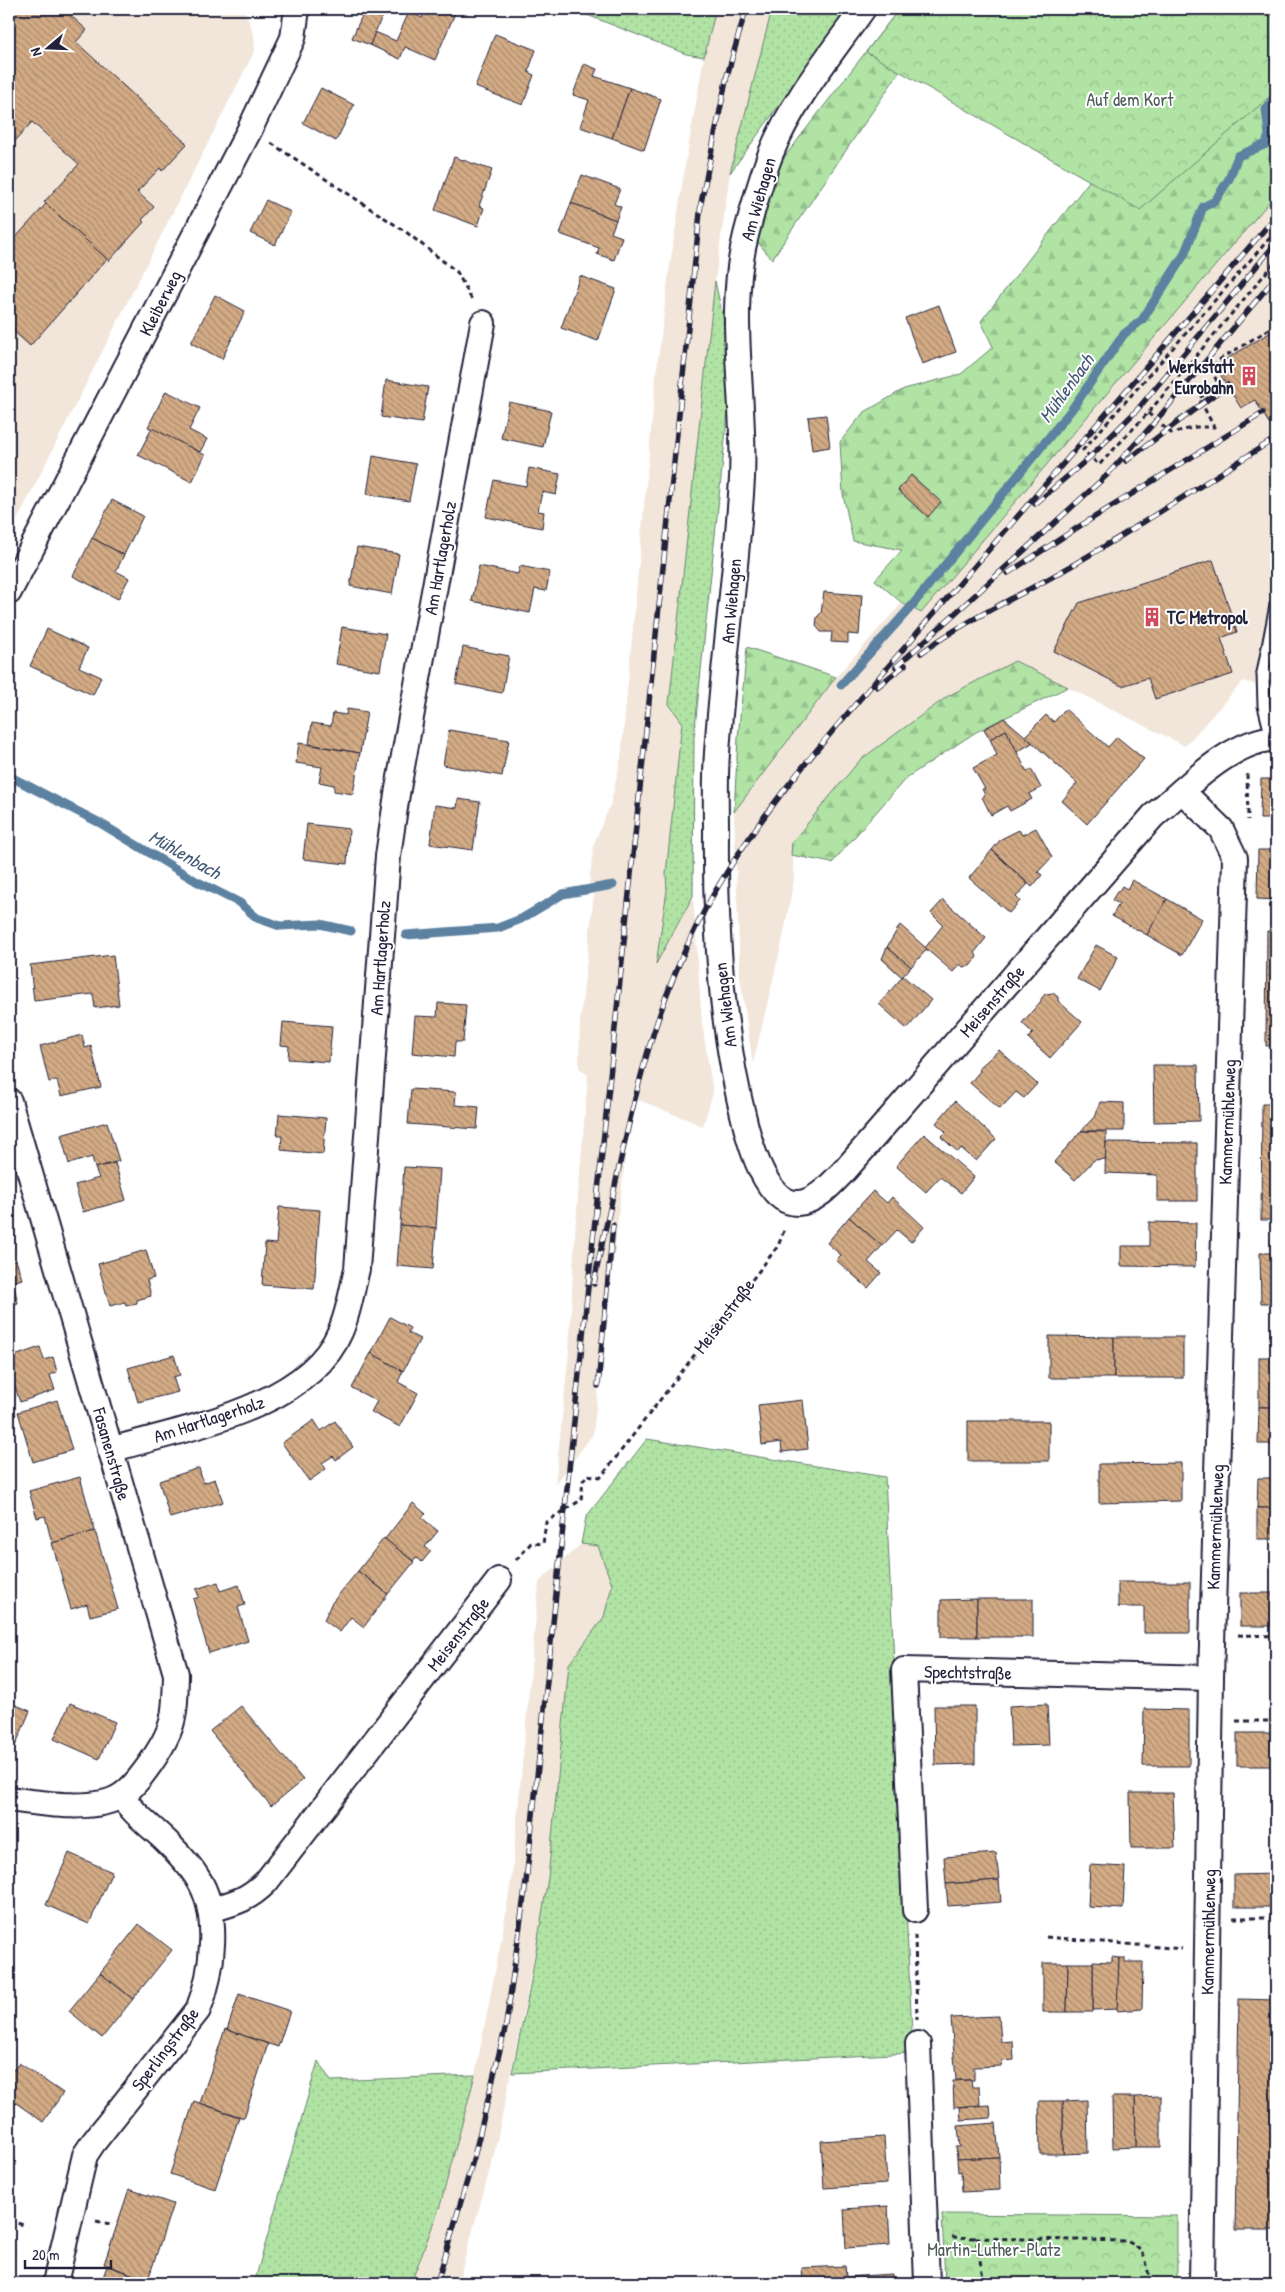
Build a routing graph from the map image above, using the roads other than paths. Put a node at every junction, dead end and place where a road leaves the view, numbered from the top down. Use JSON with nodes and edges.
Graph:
{"nodes":[{"id":1,"x":298,"y":9,"type":"edge"},
{"id":2,"x":863,"y":9,"type":"edge"},
{"id":3,"x":483,"y":323,"type":"road end"},
{"id":4,"x":9,"y":592,"type":"edge"},
{"id":5,"x":1276,"y":605,"type":"edge"},
{"id":6,"x":1263,"y":673,"type":"junction"},
{"id":7,"x":1276,"y":676,"type":"edge"},
{"id":8,"x":1274,"y":738,"type":"edge"},
{"id":9,"x":1182,"y":791,"type":"junction"},
{"id":10,"x":9,"y":1101,"type":"edge"},
{"id":11,"x":17,"y":1158,"type":"edge"},
{"id":12,"x":795,"y":1204,"type":"joint"},
{"id":13,"x":110,"y":1450,"type":"junction"},
{"id":14,"x":500,"y":1580,"type":"road end"},
{"id":15,"x":1211,"y":1678,"type":"junction"},
{"id":16,"x":122,"y":1796,"type":"junction"},
{"id":17,"x":9,"y":1799,"type":"edge"},
{"id":18,"x":210,"y":1910,"type":"junction"},
{"id":19,"x":915,"y":1910,"type":"road end"},
{"id":20,"x":918,"y":2044,"type":"road end"},
{"id":21,"x":55,"y":2283,"type":"edge"},
{"id":22,"x":927,"y":2283,"type":"edge"},
{"id":23,"x":1202,"y":2283,"type":"edge"}],
"edges":[{"from":1,"to":4,"type":"street","name":"Kleiberweg"},
{"from":2,"to":12,"type":"street","name":"Am Wiehagen"},
{"from":3,"to":13,"type":"street","name":"Am Hartlagerholz"},
{"from":5,"to":6,"type":"lane"},
{"from":6,"to":7,"type":"lane"},
{"from":6,"to":8,"type":"lane"},
{"from":8,"to":9,"type":"street","name":"Meisenstraße"},
{"from":9,"to":12,"type":"street","name":"Meisenstraße"},
{"from":9,"to":15,"type":"street","name":"Kammermühlenweg"},
{"from":10,"to":11,"type":"street","name":"Fasanenstraße"},
{"from":11,"to":13,"type":"street","name":"Fasanenstraße"},
{"from":13,"to":16,"type":"street","name":"Fasanenstraße"},
{"from":14,"to":18,"type":"street","name":"Meisenstraße"},
{"from":15,"to":19,"type":"street","name":"Spechtstraße"},
{"from":15,"to":23,"type":"street","name":"Kammermühlenweg"},
{"from":16,"to":17,"type":"street"},
{"from":16,"to":18,"type":"street","name":"Sperlingstraße"},
{"from":18,"to":21,"type":"street","name":"Sperlingstraße"},
{"from":20,"to":22,"type":"street"}]}
